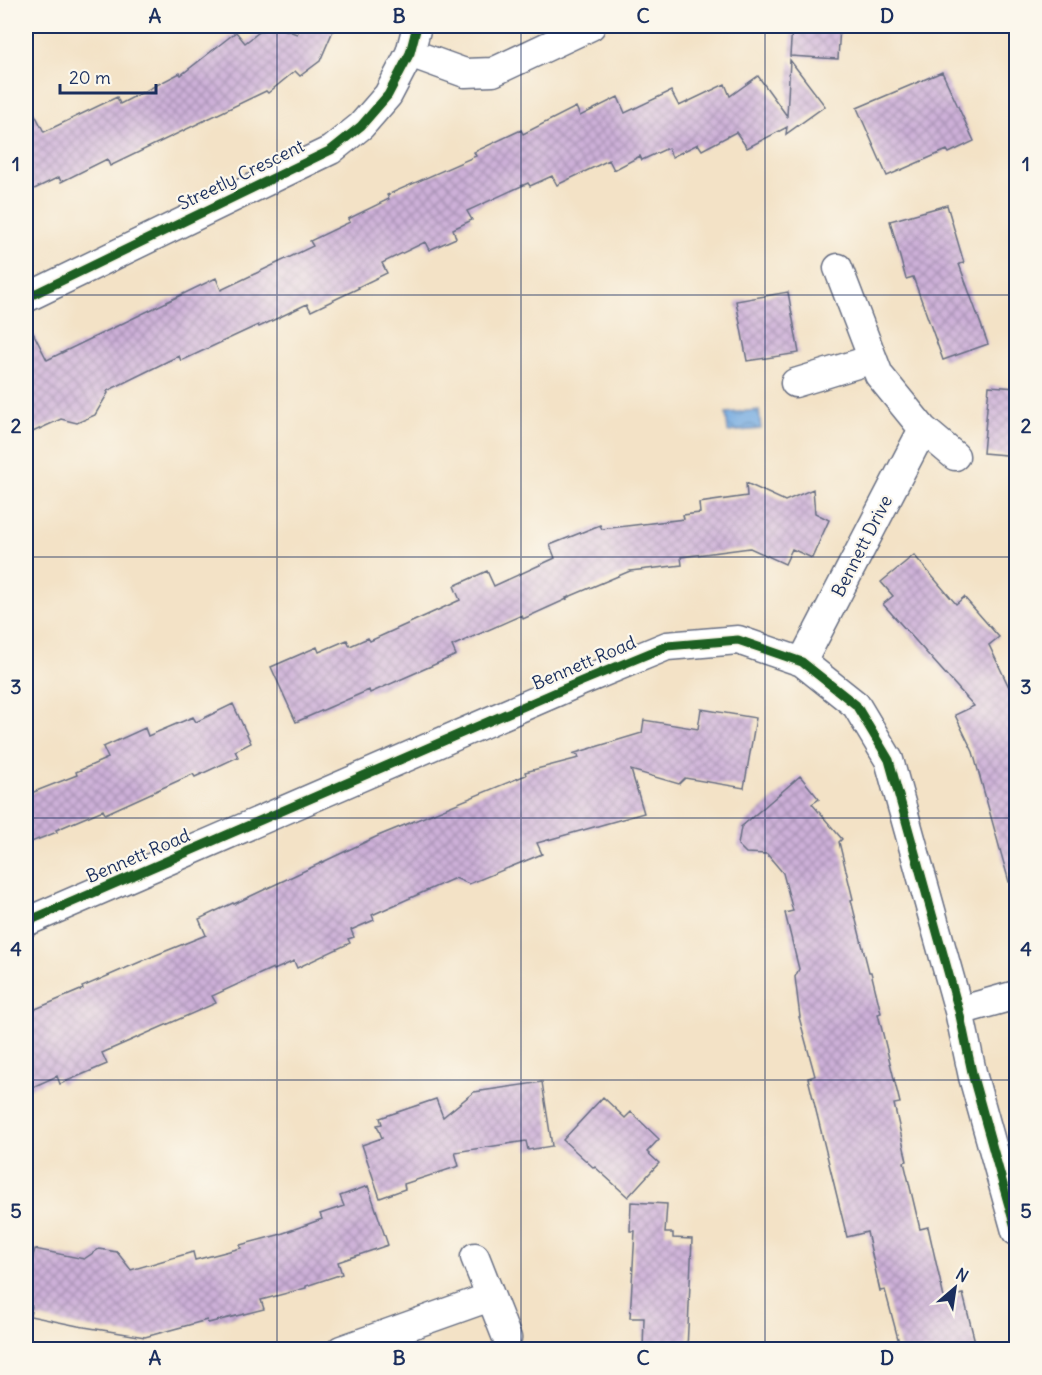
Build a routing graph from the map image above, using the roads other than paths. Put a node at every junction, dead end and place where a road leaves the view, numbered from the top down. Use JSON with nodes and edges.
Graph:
{"nodes":[{"id":1,"x":417,"y":26,"type":"edge"},
{"id":2,"x":591,"y":26,"type":"edge"},
{"id":3,"x":410,"y":53,"type":"junction"},
{"id":4,"x":838,"y":268,"type":"dead end"},
{"id":5,"x":26,"y":298,"type":"edge"},
{"id":6,"x":873,"y":358,"type":"junction"},
{"id":7,"x":795,"y":382,"type":"dead end"},
{"id":8,"x":923,"y":429,"type":"junction"},
{"id":9,"x":954,"y":456,"type":"dead end"},
{"id":10,"x":802,"y":662,"type":"junction"},
{"id":11,"x":26,"y":922,"type":"edge"},
{"id":12,"x":1017,"y":995,"type":"edge"},
{"id":13,"x":959,"y":1011,"type":"junction"},
{"id":14,"x":1017,"y":1231,"type":"edge"},
{"id":15,"x":475,"y":1257,"type":"dead end"},
{"id":16,"x":490,"y":1297,"type":"junction"},
{"id":17,"x":507,"y":1338,"type":"dead end"},
{"id":18,"x":341,"y":1350,"type":"edge"}],
"edges":[{"from":1,"to":3,"type":"street","name":"Streetly Crescent"},
{"from":2,"to":3,"type":"street"},
{"from":3,"to":5,"type":"street","name":"Streetly Crescent"},
{"from":4,"to":6,"type":"street"},
{"from":6,"to":7,"type":"street"},
{"from":6,"to":8,"type":"street"},
{"from":8,"to":9,"type":"street"},
{"from":8,"to":10,"type":"street","name":"Bennett Drive"},
{"from":10,"to":11,"type":"street","name":"Bennett Road"},
{"from":10,"to":13,"type":"street","name":"Bennett Road"},
{"from":12,"to":13,"type":"street"},
{"from":13,"to":14,"type":"street","name":"Bennett Road"},
{"from":15,"to":16,"type":"street"},
{"from":16,"to":17,"type":"street"},
{"from":16,"to":18,"type":"street"}]}
